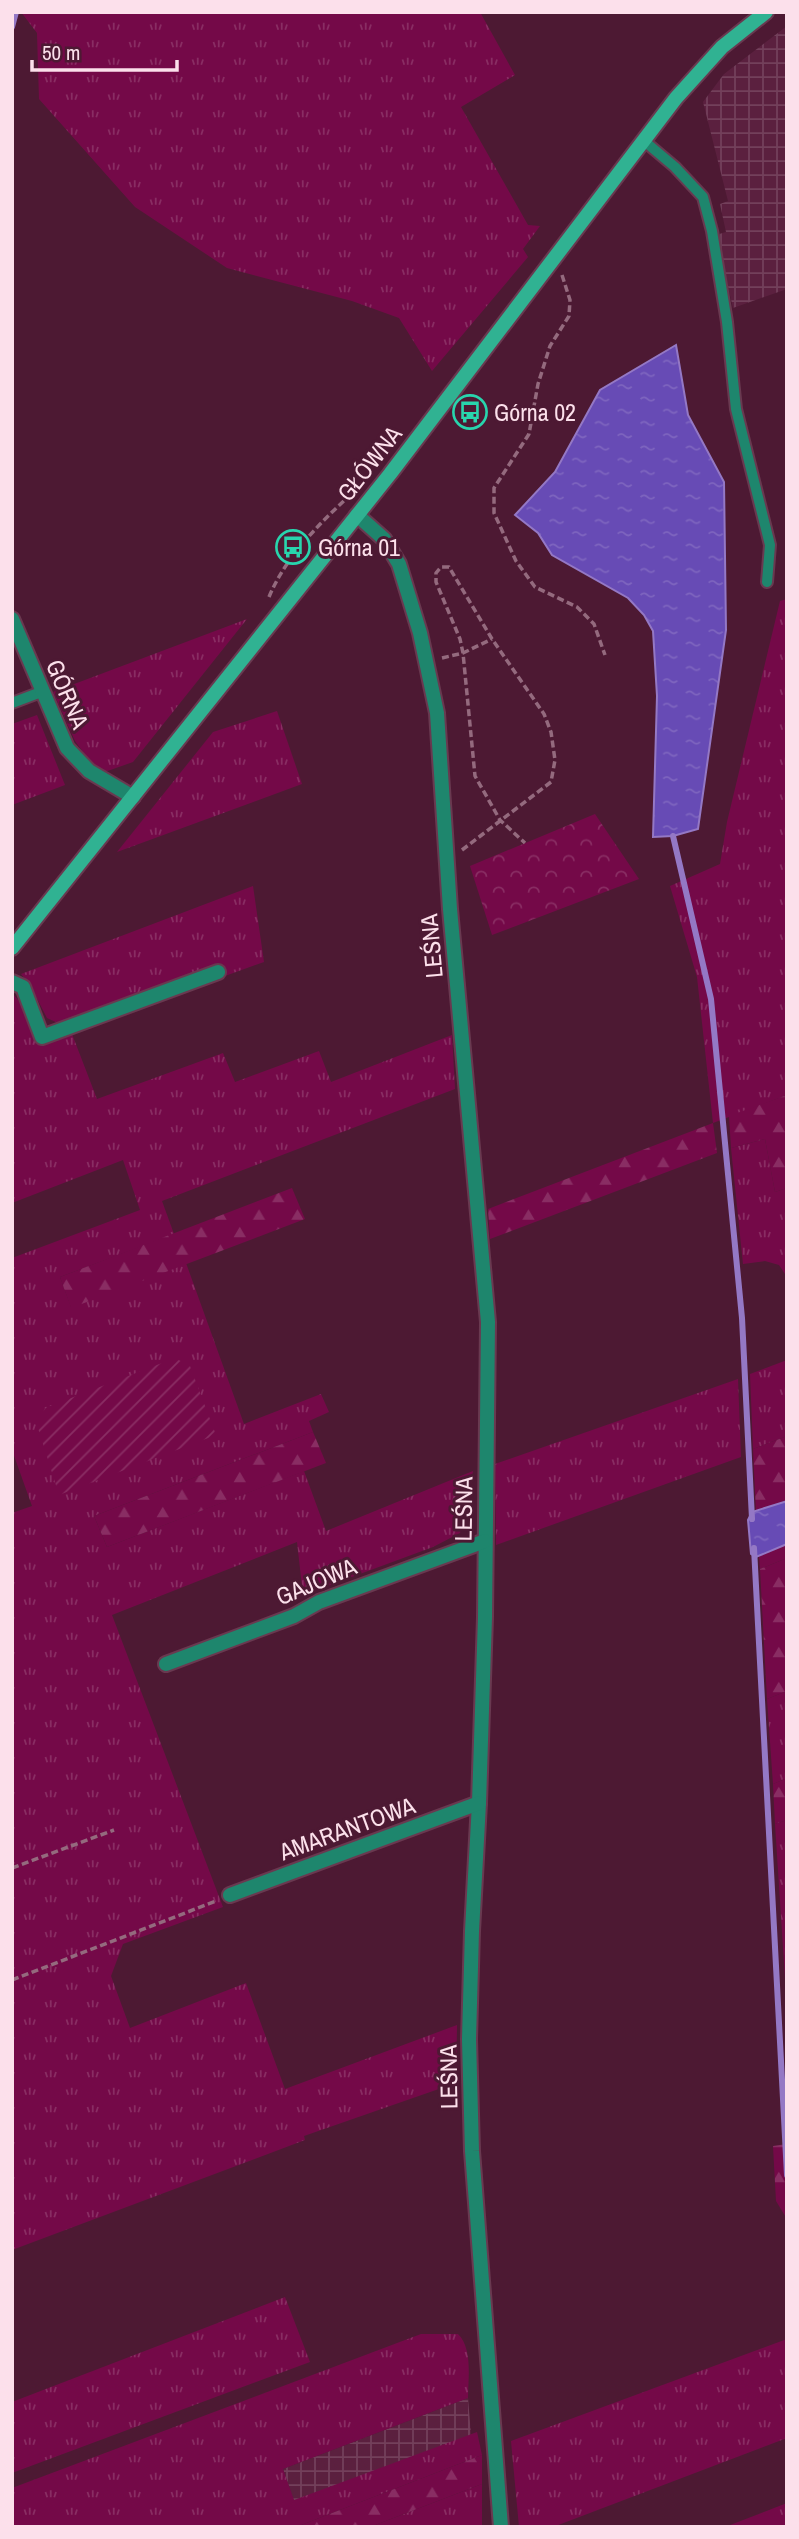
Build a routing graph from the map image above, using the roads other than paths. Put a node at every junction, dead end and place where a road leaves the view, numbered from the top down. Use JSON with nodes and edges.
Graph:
{"nodes":[{"id":1,"x":766,"y":12,"type":"edge"},
{"id":2,"x":643,"y":141,"type":"junction"},
{"id":3,"x":357,"y":515,"type":"junction"},
{"id":4,"x":767,"y":582,"type":"dead end"},
{"id":5,"x":12,"y":619,"type":"edge"},
{"id":6,"x":41,"y":692,"type":"junction"},
{"id":7,"x":12,"y":703,"type":"edge"},
{"id":8,"x":133,"y":797,"type":"junction"},
{"id":9,"x":12,"y":948,"type":"edge"},
{"id":10,"x":218,"y":972,"type":"dead end"},
{"id":11,"x":12,"y":982,"type":"edge"},
{"id":12,"x":485,"y":1541,"type":"junction"},
{"id":13,"x":166,"y":1664,"type":"dead end"},
{"id":14,"x":479,"y":1803,"type":"junction"},
{"id":15,"x":230,"y":1895,"type":"road end"},
{"id":16,"x":500,"y":2527,"type":"edge"}],
"edges":[{"from":1,"to":2,"type":"main road","name":"GŁÓWNA"},
{"from":2,"to":3,"type":"main road","name":"GŁÓWNA"},
{"from":2,"to":4,"type":"lane"},
{"from":3,"to":8,"type":"main road","name":"GŁÓWNA"},
{"from":3,"to":12,"type":"street","name":"LEŚNA"},
{"from":5,"to":6,"type":"street","name":"GÓRNA"},
{"from":6,"to":7,"type":"lane"},
{"from":6,"to":8,"type":"street","name":"GÓRNA"},
{"from":8,"to":9,"type":"main road","name":"GŁÓWNA"},
{"from":10,"to":11,"type":"street"},
{"from":12,"to":13,"type":"street","name":"GAJOWA"},
{"from":12,"to":14,"type":"street","name":"LEŚNA"},
{"from":14,"to":15,"type":"street","name":"AMARANTOWA"},
{"from":14,"to":16,"type":"street","name":"LEŚNA"}]}
